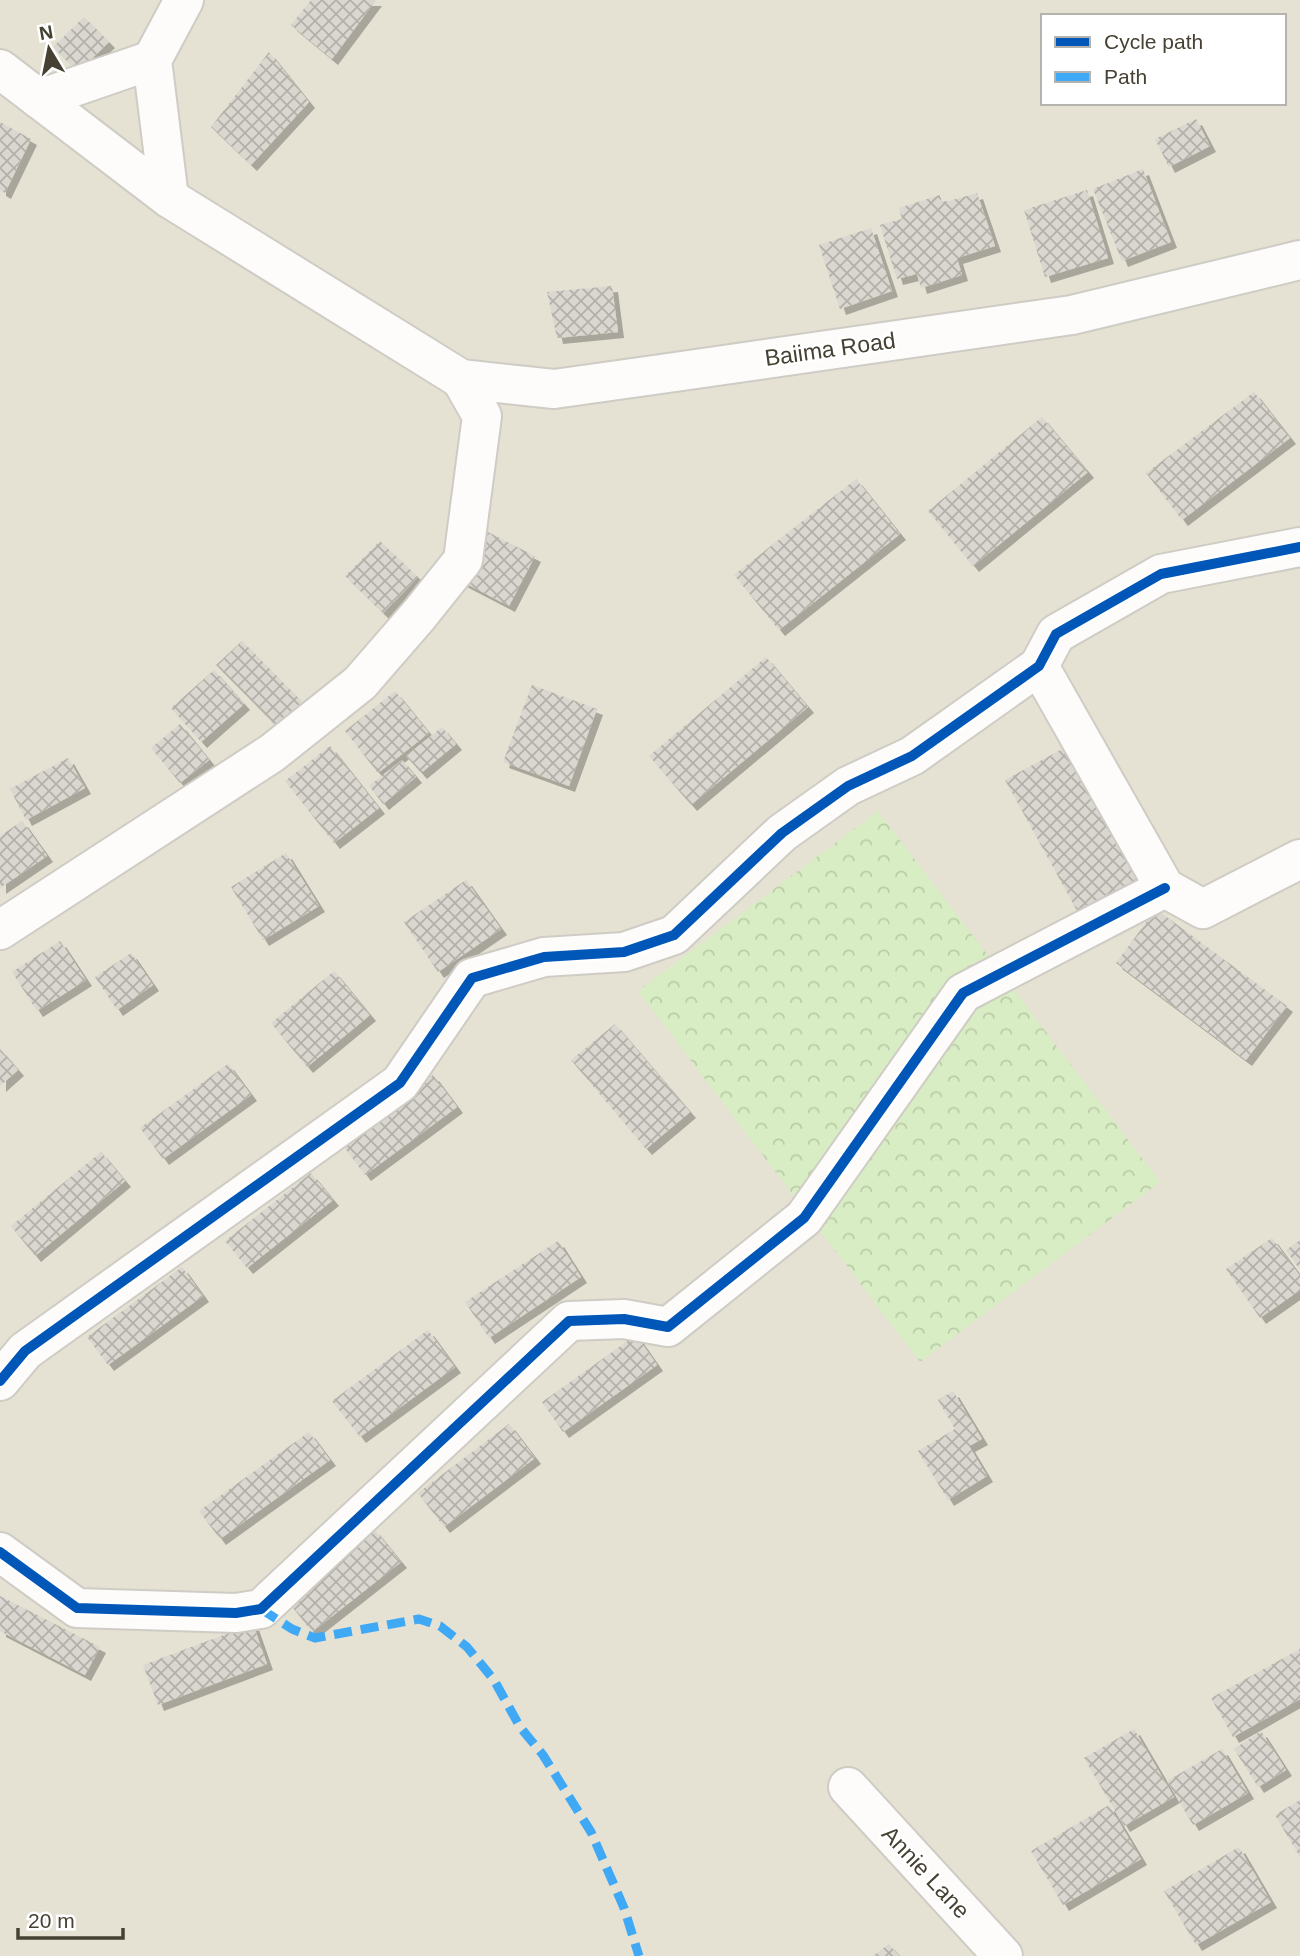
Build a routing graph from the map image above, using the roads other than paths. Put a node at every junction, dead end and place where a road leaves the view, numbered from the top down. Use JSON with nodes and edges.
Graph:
{"nodes":[{"id":1,"x":184,"y":0,"type":"edge"},
{"id":2,"x":152,"y":60,"type":"junction"},
{"id":3,"x":0,"y":69,"type":"edge"},
{"id":4,"x":39,"y":99,"type":"junction"},
{"id":5,"x":169,"y":198,"type":"junction"},
{"id":6,"x":1300,"y":260,"type":"edge"},
{"id":7,"x":461,"y":379,"type":"junction"},
{"id":8,"x":1300,"y":547,"type":"edge"},
{"id":9,"x":1039,"y":666,"type":"junction"},
{"id":10,"x":1300,"y":859,"type":"edge"},
{"id":11,"x":1164,"y":888,"type":"junction"},
{"id":12,"x":0,"y":930,"type":"edge"},
{"id":13,"x":0,"y":1381,"type":"edge"},
{"id":14,"x":0,"y":1552,"type":"edge"},
{"id":15,"x":848,"y":1787,"type":"dead end"},
{"id":16,"x":1003,"y":1956,"type":"edge"}],
"edges":[{"from":1,"to":2,"type":"street"},
{"from":2,"to":4,"type":"street"},
{"from":2,"to":5,"type":"street"},
{"from":3,"to":4,"type":"street","name":"Baiima Road"},
{"from":4,"to":5,"type":"street","name":"Baiima Road"},
{"from":5,"to":7,"type":"street","name":"Baiima Road"},
{"from":6,"to":7,"type":"street","name":"Baiima Road"},
{"from":7,"to":12,"type":"street"},
{"from":8,"to":9,"type":"street"},
{"from":9,"to":11,"type":"street"},
{"from":9,"to":13,"type":"street"},
{"from":10,"to":11,"type":"street"},
{"from":11,"to":14,"type":"street"},
{"from":15,"to":16,"type":"street","name":"Annie Lane"}]}
